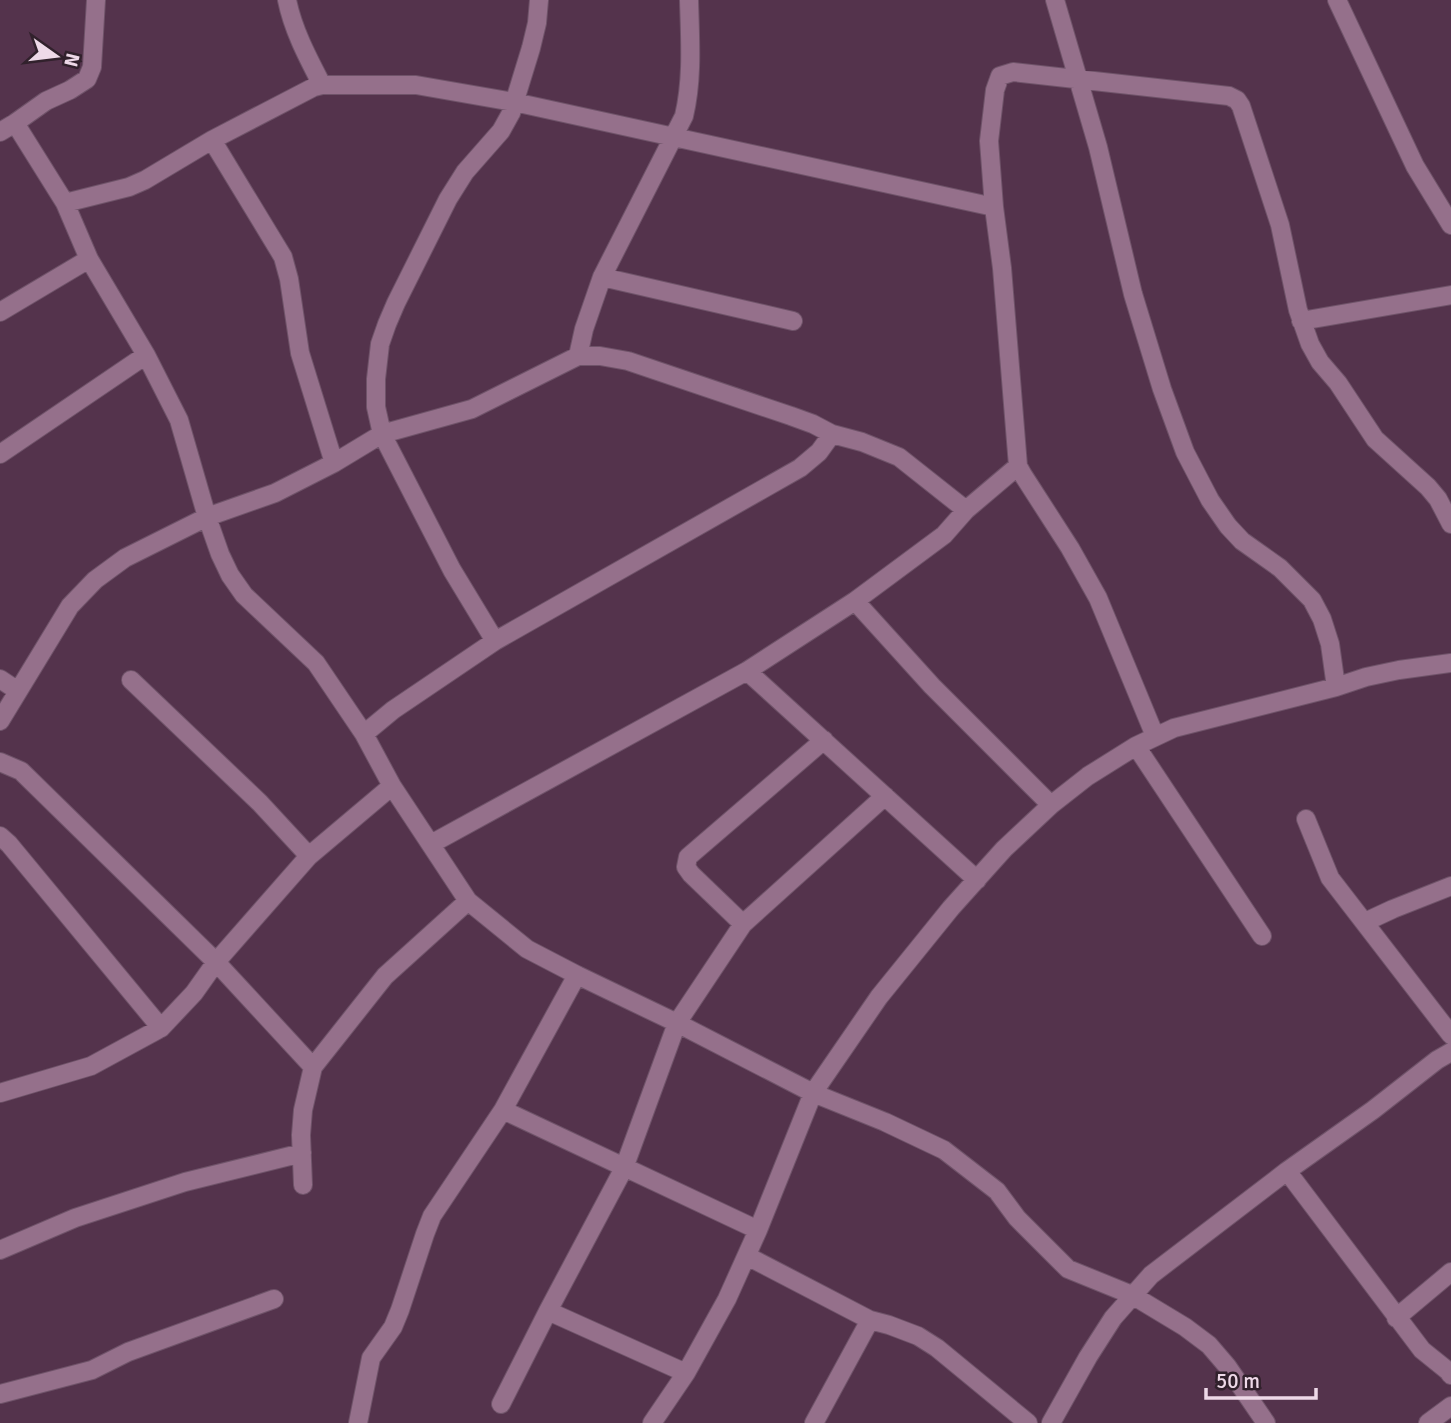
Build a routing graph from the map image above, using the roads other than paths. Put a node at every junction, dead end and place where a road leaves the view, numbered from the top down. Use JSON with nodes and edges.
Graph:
{"nodes":[{"id":1,"x":96,"y":0,"type":"edge"},
{"id":2,"x":287,"y":0,"type":"edge"},
{"id":3,"x":539,"y":0,"type":"edge"},
{"id":4,"x":689,"y":0,"type":"edge"},
{"id":5,"x":1055,"y":0,"type":"edge"},
{"id":6,"x":1337,"y":0,"type":"edge"},
{"id":7,"x":1078,"y":78,"type":"junction"},
{"id":8,"x":322,"y":85,"type":"junction"},
{"id":9,"x":514,"y":102,"type":"junction"},
{"id":10,"x":8,"y":128,"type":"edge"},
{"id":11,"x":674,"y":138,"type":"junction"},
{"id":12,"x":212,"y":140,"type":"junction"},
{"id":13,"x":65,"y":203,"type":"junction"},
{"id":14,"x":994,"y":207,"type":"junction"},
{"id":15,"x":1451,"y":225,"type":"edge"},
{"id":16,"x":89,"y":259,"type":"junction"},
{"id":17,"x":602,"y":277,"type":"junction"},
{"id":18,"x":1451,"y":295,"type":"edge"},
{"id":19,"x":0,"y":312,"type":"edge"},
{"id":20,"x":793,"y":321,"type":"dead end"},
{"id":21,"x":1301,"y":321,"type":"junction"},
{"id":22,"x":146,"y":355,"type":"junction"},
{"id":23,"x":578,"y":356,"type":"junction"},
{"id":24,"x":382,"y":434,"type":"junction"},
{"id":25,"x":832,"y":435,"type":"junction"},
{"id":26,"x":0,"y":454,"type":"edge"},
{"id":27,"x":334,"y":463,"type":"junction"},
{"id":28,"x":1018,"y":466,"type":"junction"},
{"id":29,"x":966,"y":510,"type":"junction"},
{"id":30,"x":207,"y":517,"type":"junction"},
{"id":31,"x":1451,"y":524,"type":"edge"},
{"id":32,"x":855,"y":601,"type":"junction"},
{"id":33,"x":495,"y":641,"type":"junction"},
{"id":34,"x":1451,"y":663,"type":"edge"},
{"id":35,"x":747,"y":671,"type":"junction"},
{"id":36,"x":0,"y":679,"type":"edge"},
{"id":37,"x":131,"y":680,"type":"dead end"},
{"id":38,"x":1336,"y":687,"type":"junction"},
{"id":39,"x":18,"y":691,"type":"junction"},
{"id":40,"x":0,"y":721,"type":"edge"},
{"id":41,"x":364,"y":734,"type":"junction"},
{"id":42,"x":1155,"y":736,"type":"junction"},
{"id":43,"x":824,"y":740,"type":"junction"},
{"id":44,"x":1136,"y":746,"type":"junction"},
{"id":45,"x":0,"y":762,"type":"edge"},
{"id":46,"x":392,"y":786,"type":"junction"},
{"id":47,"x":886,"y":796,"type":"junction"},
{"id":48,"x":1051,"y":805,"type":"junction"},
{"id":49,"x":1306,"y":819,"type":"dead end"},
{"id":50,"x":0,"y":836,"type":"edge"},
{"id":51,"x":431,"y":844,"type":"junction"},
{"id":52,"x":309,"y":856,"type":"junction"},
{"id":53,"x":977,"y":880,"type":"junction"},
{"id":54,"x":1451,"y":886,"type":"edge"},
{"id":55,"x":468,"y":901,"type":"junction"},
{"id":56,"x":1365,"y":922,"type":"junction"},
{"id":57,"x":743,"y":924,"type":"junction"},
{"id":58,"x":1262,"y":936,"type":"dead end"},
{"id":59,"x":216,"y":962,"type":"junction"},
{"id":60,"x":577,"y":975,"type":"junction"},
{"id":61,"x":677,"y":1023,"type":"junction"},
{"id":62,"x":161,"y":1028,"type":"junction"},
{"id":63,"x":1451,"y":1035,"type":"edge"},
{"id":64,"x":1451,"y":1052,"type":"edge"},
{"id":65,"x":313,"y":1067,"type":"junction"},
{"id":66,"x":0,"y":1093,"type":"edge"},
{"id":67,"x":813,"y":1093,"type":"junction"},
{"id":68,"x":503,"y":1110,"type":"junction"},
{"id":69,"x":302,"y":1153,"type":"junction"},
{"id":70,"x":624,"y":1168,"type":"junction"},
{"id":71,"x":1287,"y":1171,"type":"junction"},
{"id":72,"x":303,"y":1185,"type":"dead end"},
{"id":73,"x":758,"y":1230,"type":"junction"},
{"id":74,"x":0,"y":1250,"type":"edge"},
{"id":75,"x":747,"y":1256,"type":"junction"},
{"id":76,"x":1451,"y":1272,"type":"edge"},
{"id":77,"x":1132,"y":1295,"type":"junction"},
{"id":78,"x":274,"y":1299,"type":"dead end"},
{"id":79,"x":548,"y":1311,"type":"junction"},
{"id":80,"x":1396,"y":1318,"type":"junction"},
{"id":81,"x":870,"y":1320,"type":"junction"},
{"id":82,"x":686,"y":1373,"type":"junction"},
{"id":83,"x":1451,"y":1375,"type":"edge"},
{"id":84,"x":0,"y":1394,"type":"edge"},
{"id":85,"x":501,"y":1404,"type":"dead end"},
{"id":86,"x":1451,"y":1406,"type":"edge"},
{"id":87,"x":358,"y":1423,"type":"edge"},
{"id":88,"x":652,"y":1423,"type":"edge"},
{"id":89,"x":814,"y":1423,"type":"edge"},
{"id":90,"x":1028,"y":1423,"type":"edge"},
{"id":91,"x":1051,"y":1423,"type":"edge"},
{"id":92,"x":1266,"y":1423,"type":"edge"},
{"id":93,"x":1428,"y":1423,"type":"edge"}],
"edges":[{"from":1,"to":10,"type":"street"},
{"from":2,"to":8,"type":"street"},
{"from":3,"to":9,"type":"street"},
{"from":4,"to":11,"type":"street"},
{"from":5,"to":7,"type":"street"},
{"from":6,"to":15,"type":"street"},
{"from":7,"to":14,"type":"street"},
{"from":7,"to":21,"type":"street"},
{"from":7,"to":38,"type":"street"},
{"from":8,"to":9,"type":"street"},
{"from":8,"to":12,"type":"street"},
{"from":9,"to":11,"type":"street"},
{"from":9,"to":24,"type":"street"},
{"from":10,"to":13,"type":"street"},
{"from":11,"to":14,"type":"street"},
{"from":11,"to":17,"type":"street"},
{"from":12,"to":13,"type":"street"},
{"from":12,"to":27,"type":"street"},
{"from":13,"to":16,"type":"street"},
{"from":14,"to":28,"type":"street"},
{"from":16,"to":19,"type":"street"},
{"from":16,"to":22,"type":"street"},
{"from":17,"to":20,"type":"street"},
{"from":17,"to":23,"type":"street"},
{"from":18,"to":21,"type":"street"},
{"from":21,"to":31,"type":"street"},
{"from":22,"to":26,"type":"street"},
{"from":22,"to":30,"type":"street"},
{"from":23,"to":24,"type":"street"},
{"from":23,"to":25,"type":"street"},
{"from":24,"to":27,"type":"street"},
{"from":24,"to":33,"type":"street"},
{"from":25,"to":29,"type":"street"},
{"from":25,"to":33,"type":"street"},
{"from":27,"to":30,"type":"street"},
{"from":28,"to":29,"type":"street"},
{"from":28,"to":42,"type":"street"},
{"from":29,"to":32,"type":"street"},
{"from":30,"to":39,"type":"street"},
{"from":30,"to":41,"type":"street"},
{"from":32,"to":35,"type":"street"},
{"from":32,"to":48,"type":"street"},
{"from":33,"to":41,"type":"street"},
{"from":34,"to":38,"type":"street"},
{"from":35,"to":43,"type":"street"},
{"from":35,"to":51,"type":"street"},
{"from":36,"to":39,"type":"street"},
{"from":37,"to":52,"type":"street"},
{"from":38,"to":42,"type":"street"},
{"from":39,"to":40,"type":"street"},
{"from":41,"to":46,"type":"street"},
{"from":42,"to":44,"type":"street"},
{"from":43,"to":47,"type":"street"},
{"from":43,"to":57,"type":"street"},
{"from":44,"to":48,"type":"street"},
{"from":44,"to":58,"type":"street"},
{"from":45,"to":59,"type":"street"},
{"from":46,"to":51,"type":"street"},
{"from":46,"to":52,"type":"street"},
{"from":47,"to":53,"type":"street"},
{"from":47,"to":57,"type":"street"},
{"from":48,"to":53,"type":"street"},
{"from":49,"to":56,"type":"street"},
{"from":50,"to":62,"type":"street"},
{"from":51,"to":55,"type":"street"},
{"from":52,"to":59,"type":"street"},
{"from":53,"to":67,"type":"street"},
{"from":54,"to":56,"type":"street"},
{"from":55,"to":60,"type":"street"},
{"from":55,"to":65,"type":"street"},
{"from":56,"to":63,"type":"street"},
{"from":57,"to":61,"type":"street"},
{"from":59,"to":62,"type":"street"},
{"from":59,"to":65,"type":"street"},
{"from":60,"to":61,"type":"street"},
{"from":60,"to":68,"type":"street"},
{"from":61,"to":67,"type":"street"},
{"from":61,"to":70,"type":"street"},
{"from":62,"to":66,"type":"street"},
{"from":64,"to":71,"type":"street"},
{"from":65,"to":69,"type":"street"},
{"from":67,"to":73,"type":"street"},
{"from":67,"to":77,"type":"street"},
{"from":68,"to":70,"type":"street"},
{"from":68,"to":87,"type":"street"},
{"from":69,"to":72,"type":"street"},
{"from":69,"to":74,"type":"street"},
{"from":70,"to":73,"type":"street"},
{"from":70,"to":79,"type":"street"},
{"from":71,"to":77,"type":"street"},
{"from":71,"to":80,"type":"street"},
{"from":73,"to":75,"type":"street"},
{"from":75,"to":81,"type":"street"},
{"from":75,"to":82,"type":"street"},
{"from":76,"to":80,"type":"street"},
{"from":77,"to":91,"type":"street"},
{"from":77,"to":92,"type":"street"},
{"from":78,"to":84,"type":"street"},
{"from":79,"to":82,"type":"street"},
{"from":79,"to":85,"type":"street"},
{"from":80,"to":83,"type":"street"},
{"from":81,"to":89,"type":"street"},
{"from":81,"to":90,"type":"street"},
{"from":82,"to":88,"type":"street"},
{"from":86,"to":93,"type":"street"}]}
